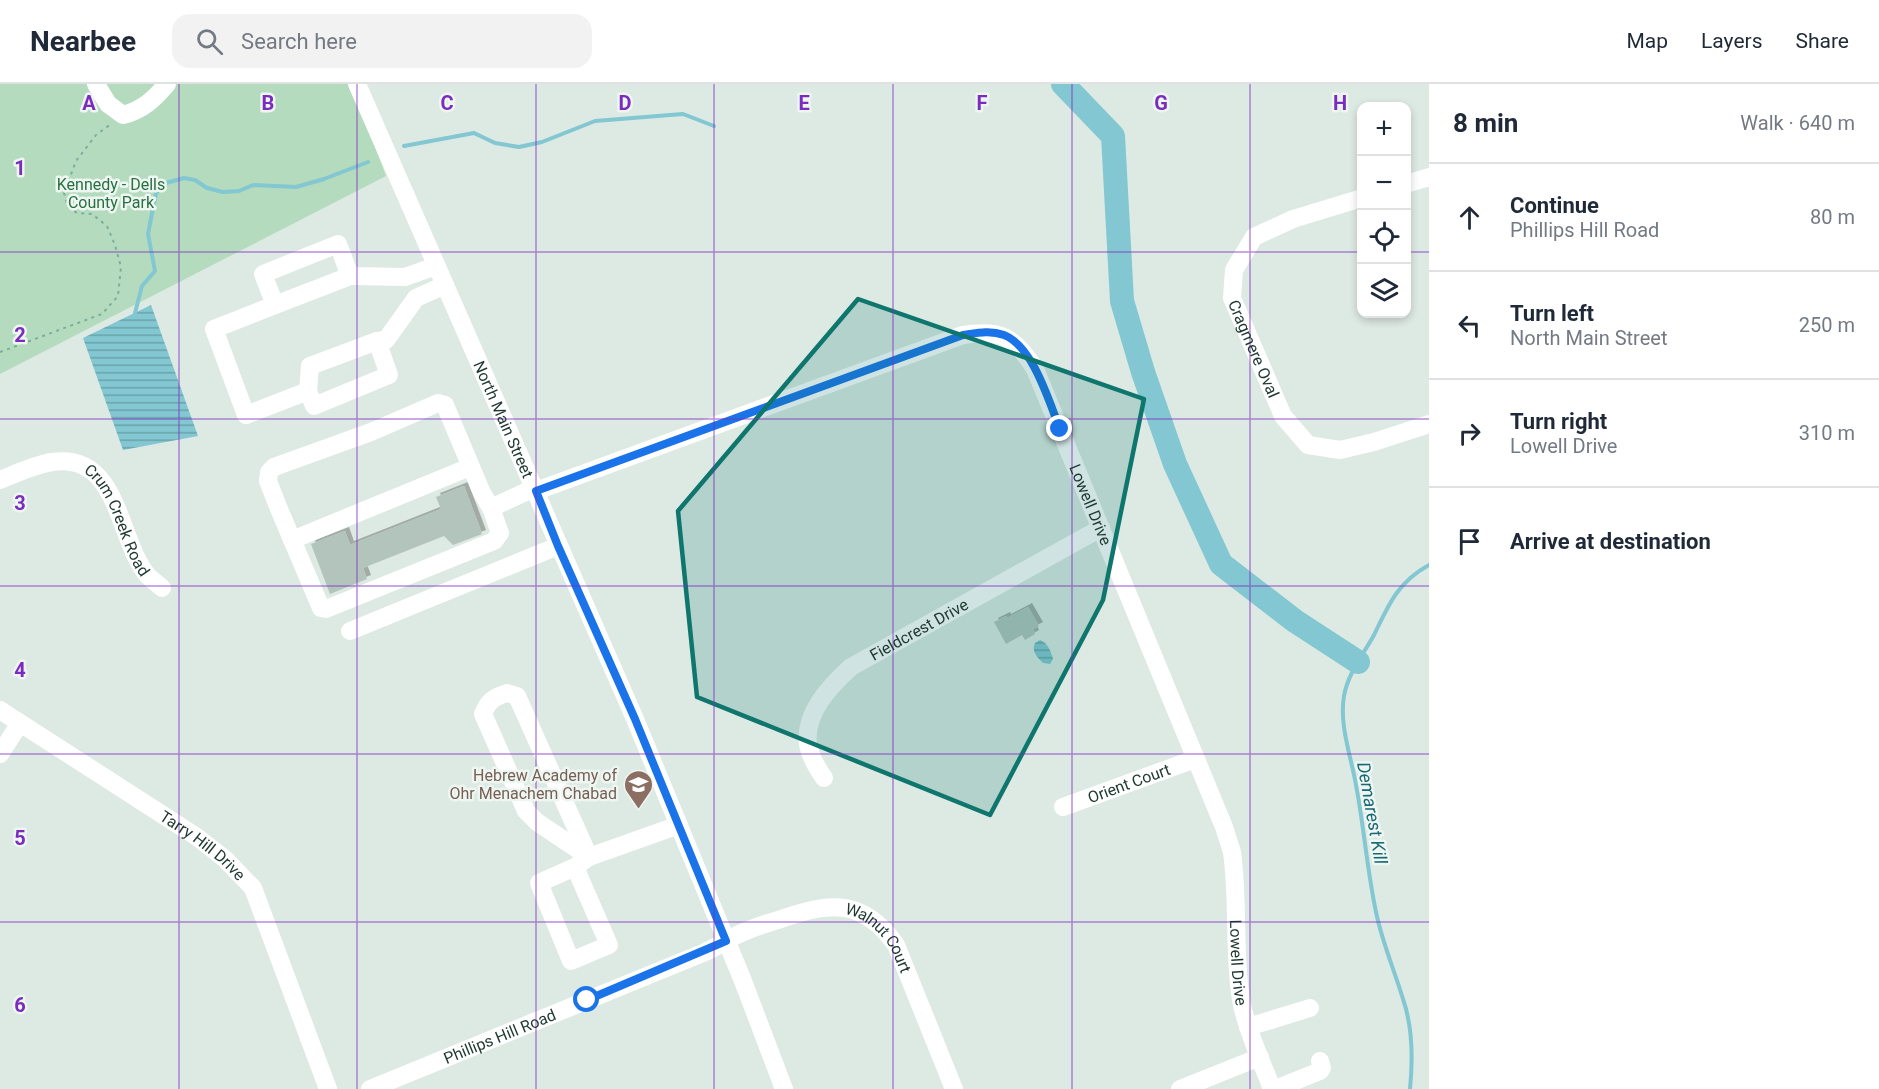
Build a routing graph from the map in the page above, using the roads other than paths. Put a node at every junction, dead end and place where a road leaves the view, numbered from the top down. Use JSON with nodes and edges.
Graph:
{"nodes":[{"id":1,"x":96,"y":84,"type":"edge"},
{"id":2,"x":167,"y":84,"type":"edge"},
{"id":3,"x":357,"y":84,"type":"edge"},
{"id":4,"x":1429,"y":177,"type":"edge"},
{"id":5,"x":1411,"y":183,"type":"edge"},
{"id":6,"x":1357,"y":200,"type":"edge"},
{"id":7,"x":436,"y":266,"type":"junction"},
{"id":8,"x":350,"y":276,"type":"junction"},
{"id":9,"x":445,"y":285,"type":"junction"},
{"id":10,"x":275,"y":306,"type":"junction"},
{"id":11,"x":377,"y":341,"type":"junction"},
{"id":12,"x":308,"y":391,"type":"junction"},
{"id":13,"x":1429,"y":424,"type":"edge"},
{"id":14,"x":470,"y":467,"type":"junction"},
{"id":15,"x":0,"y":480,"type":"edge"},
{"id":16,"x":535,"y":489,"type":"junction"},
{"id":17,"x":491,"y":508,"type":"junction"},
{"id":18,"x":1101,"y":528,"type":"junction"},
{"id":19,"x":292,"y":540,"type":"junction"},
{"id":20,"x":558,"y":546,"type":"junction"},
{"id":21,"x":162,"y":588,"type":"dead end"},
{"id":22,"x":350,"y":631,"type":"dead end"},
{"id":23,"x":0,"y":710,"type":"edge"},
{"id":24,"x":20,"y":723,"type":"junction"},
{"id":25,"x":0,"y":754,"type":"edge"},
{"id":26,"x":1195,"y":759,"type":"junction"},
{"id":27,"x":824,"y":778,"type":"dead end"},
{"id":28,"x":1063,"y":807,"type":"dead end"},
{"id":29,"x":567,"y":808,"type":"junction"},
{"id":30,"x":537,"y":822,"type":"junction"},
{"id":31,"x":679,"y":825,"type":"junction"},
{"id":32,"x":582,"y":862,"type":"junction"},
{"id":33,"x":726,"y":941,"type":"junction"},
{"id":34,"x":1310,"y":1008,"type":"dead end"},
{"id":35,"x":1248,"y":1027,"type":"junction"},
{"id":36,"x":1260,"y":1057,"type":"junction"},
{"id":37,"x":1320,"y":1061,"type":"dead end"},
{"id":38,"x":328,"y":1089,"type":"edge"},
{"id":39,"x":370,"y":1089,"type":"edge"},
{"id":40,"x":784,"y":1089,"type":"edge"},
{"id":41,"x":954,"y":1089,"type":"edge"},
{"id":42,"x":1180,"y":1089,"type":"edge"},
{"id":43,"x":1273,"y":1089,"type":"edge"}],
"edges":[{"from":1,"to":2,"type":"street"},
{"from":3,"to":7,"type":"street","name":"North Main Street"},
{"from":4,"to":5,"type":"street"},
{"from":6,"to":13,"type":"street","name":"Cragmere Oval"},
{"from":7,"to":8,"type":"street"},
{"from":7,"to":9,"type":"street","name":"North Main Street"},
{"from":8,"to":10,"type":"street"},
{"from":8,"to":10,"type":"street"},
{"from":9,"to":11,"type":"street"},
{"from":9,"to":16,"type":"street","name":"North Main Street"},
{"from":10,"to":12,"type":"street"},
{"from":11,"to":12,"type":"street"},
{"from":11,"to":12,"type":"street"},
{"from":14,"to":17,"type":"street"},
{"from":14,"to":19,"type":"street"},
{"from":14,"to":19,"type":"street"},
{"from":15,"to":21,"type":"street","name":"Crum Creek Road"},
{"from":16,"to":17,"type":"street","name":"Lowell Drive"},
{"from":16,"to":18,"type":"street","name":"Lowell Drive"},
{"from":16,"to":20,"type":"street","name":"North Main Street"},
{"from":17,"to":19,"type":"street"},
{"from":18,"to":26,"type":"street","name":"Lowell Drive"},
{"from":18,"to":27,"type":"street","name":"Fieldcrest Drive"},
{"from":20,"to":22,"type":"street"},
{"from":20,"to":31,"type":"street","name":"North Main Street"},
{"from":23,"to":24,"type":"street","name":"Tarry Hill Drive"},
{"from":24,"to":25,"type":"street"},
{"from":24,"to":38,"type":"street","name":"Tarry Hill Drive"},
{"from":26,"to":28,"type":"street","name":"Orient Court"},
{"from":26,"to":35,"type":"street","name":"Lowell Drive"},
{"from":29,"to":30,"type":"street"},
{"from":29,"to":30,"type":"street"},
{"from":29,"to":32,"type":"street"},
{"from":30,"to":32,"type":"street"},
{"from":31,"to":32,"type":"street"},
{"from":31,"to":33,"type":"street","name":"North Main Street"},
{"from":32,"to":32,"type":"street"},
{"from":33,"to":39,"type":"street","name":"Phillips Hill Road"},
{"from":33,"to":40,"type":"street","name":"North Main Street"},
{"from":33,"to":41,"type":"street","name":"Walnut Court"},
{"from":34,"to":35,"type":"street"},
{"from":35,"to":36,"type":"street","name":"Lowell Drive"},
{"from":36,"to":42,"type":"street"},
{"from":36,"to":43,"type":"street","name":"Lowell Drive"},
{"from":37,"to":43,"type":"street"}]}
